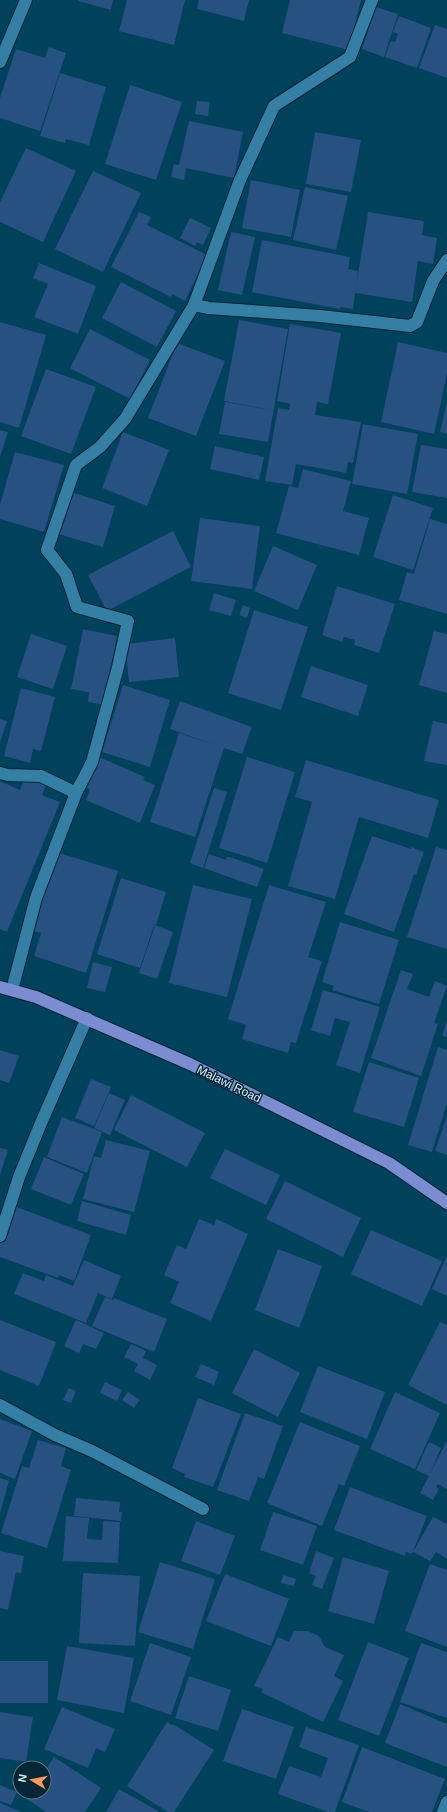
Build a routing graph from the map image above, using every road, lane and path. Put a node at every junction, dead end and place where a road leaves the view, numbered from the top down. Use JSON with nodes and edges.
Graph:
{"nodes":[{"id":1,"x":26,"y":0,"type":"edge"},
{"id":2,"x":372,"y":0,"type":"edge"},
{"id":3,"x":0,"y":60,"type":"edge"},
{"id":4,"x":447,"y":260,"type":"edge"},
{"id":5,"x":194,"y":305,"type":"junction"},
{"id":6,"x":0,"y":773,"type":"edge"},
{"id":7,"x":76,"y":793,"type":"junction"},
{"id":8,"x":0,"y":987,"type":"edge"},
{"id":9,"x":12,"y":990,"type":"junction"},
{"id":10,"x":87,"y":1018,"type":"junction"},
{"id":11,"x":447,"y":1203,"type":"edge"},
{"id":12,"x":0,"y":1236,"type":"edge"},
{"id":13,"x":0,"y":1405,"type":"edge"},
{"id":14,"x":203,"y":1508,"type":"dead end"},
{"id":15,"x":447,"y":1802,"type":"edge"},
{"id":16,"x":443,"y":1812,"type":"edge"}],
"edges":[{"from":1,"to":3,"type":"street"},
{"from":2,"to":5,"type":"street"},
{"from":4,"to":5,"type":"street"},
{"from":5,"to":7,"type":"street"},
{"from":6,"to":7,"type":"street"},
{"from":7,"to":9,"type":"street"},
{"from":8,"to":9,"type":"main road","name":"Malawi Road"},
{"from":9,"to":10,"type":"main road","name":"Malawi Road"},
{"from":10,"to":11,"type":"main road","name":"Malawi Road"},
{"from":10,"to":12,"type":"street"},
{"from":13,"to":14,"type":"street"},
{"from":15,"to":16,"type":"street"}]}
